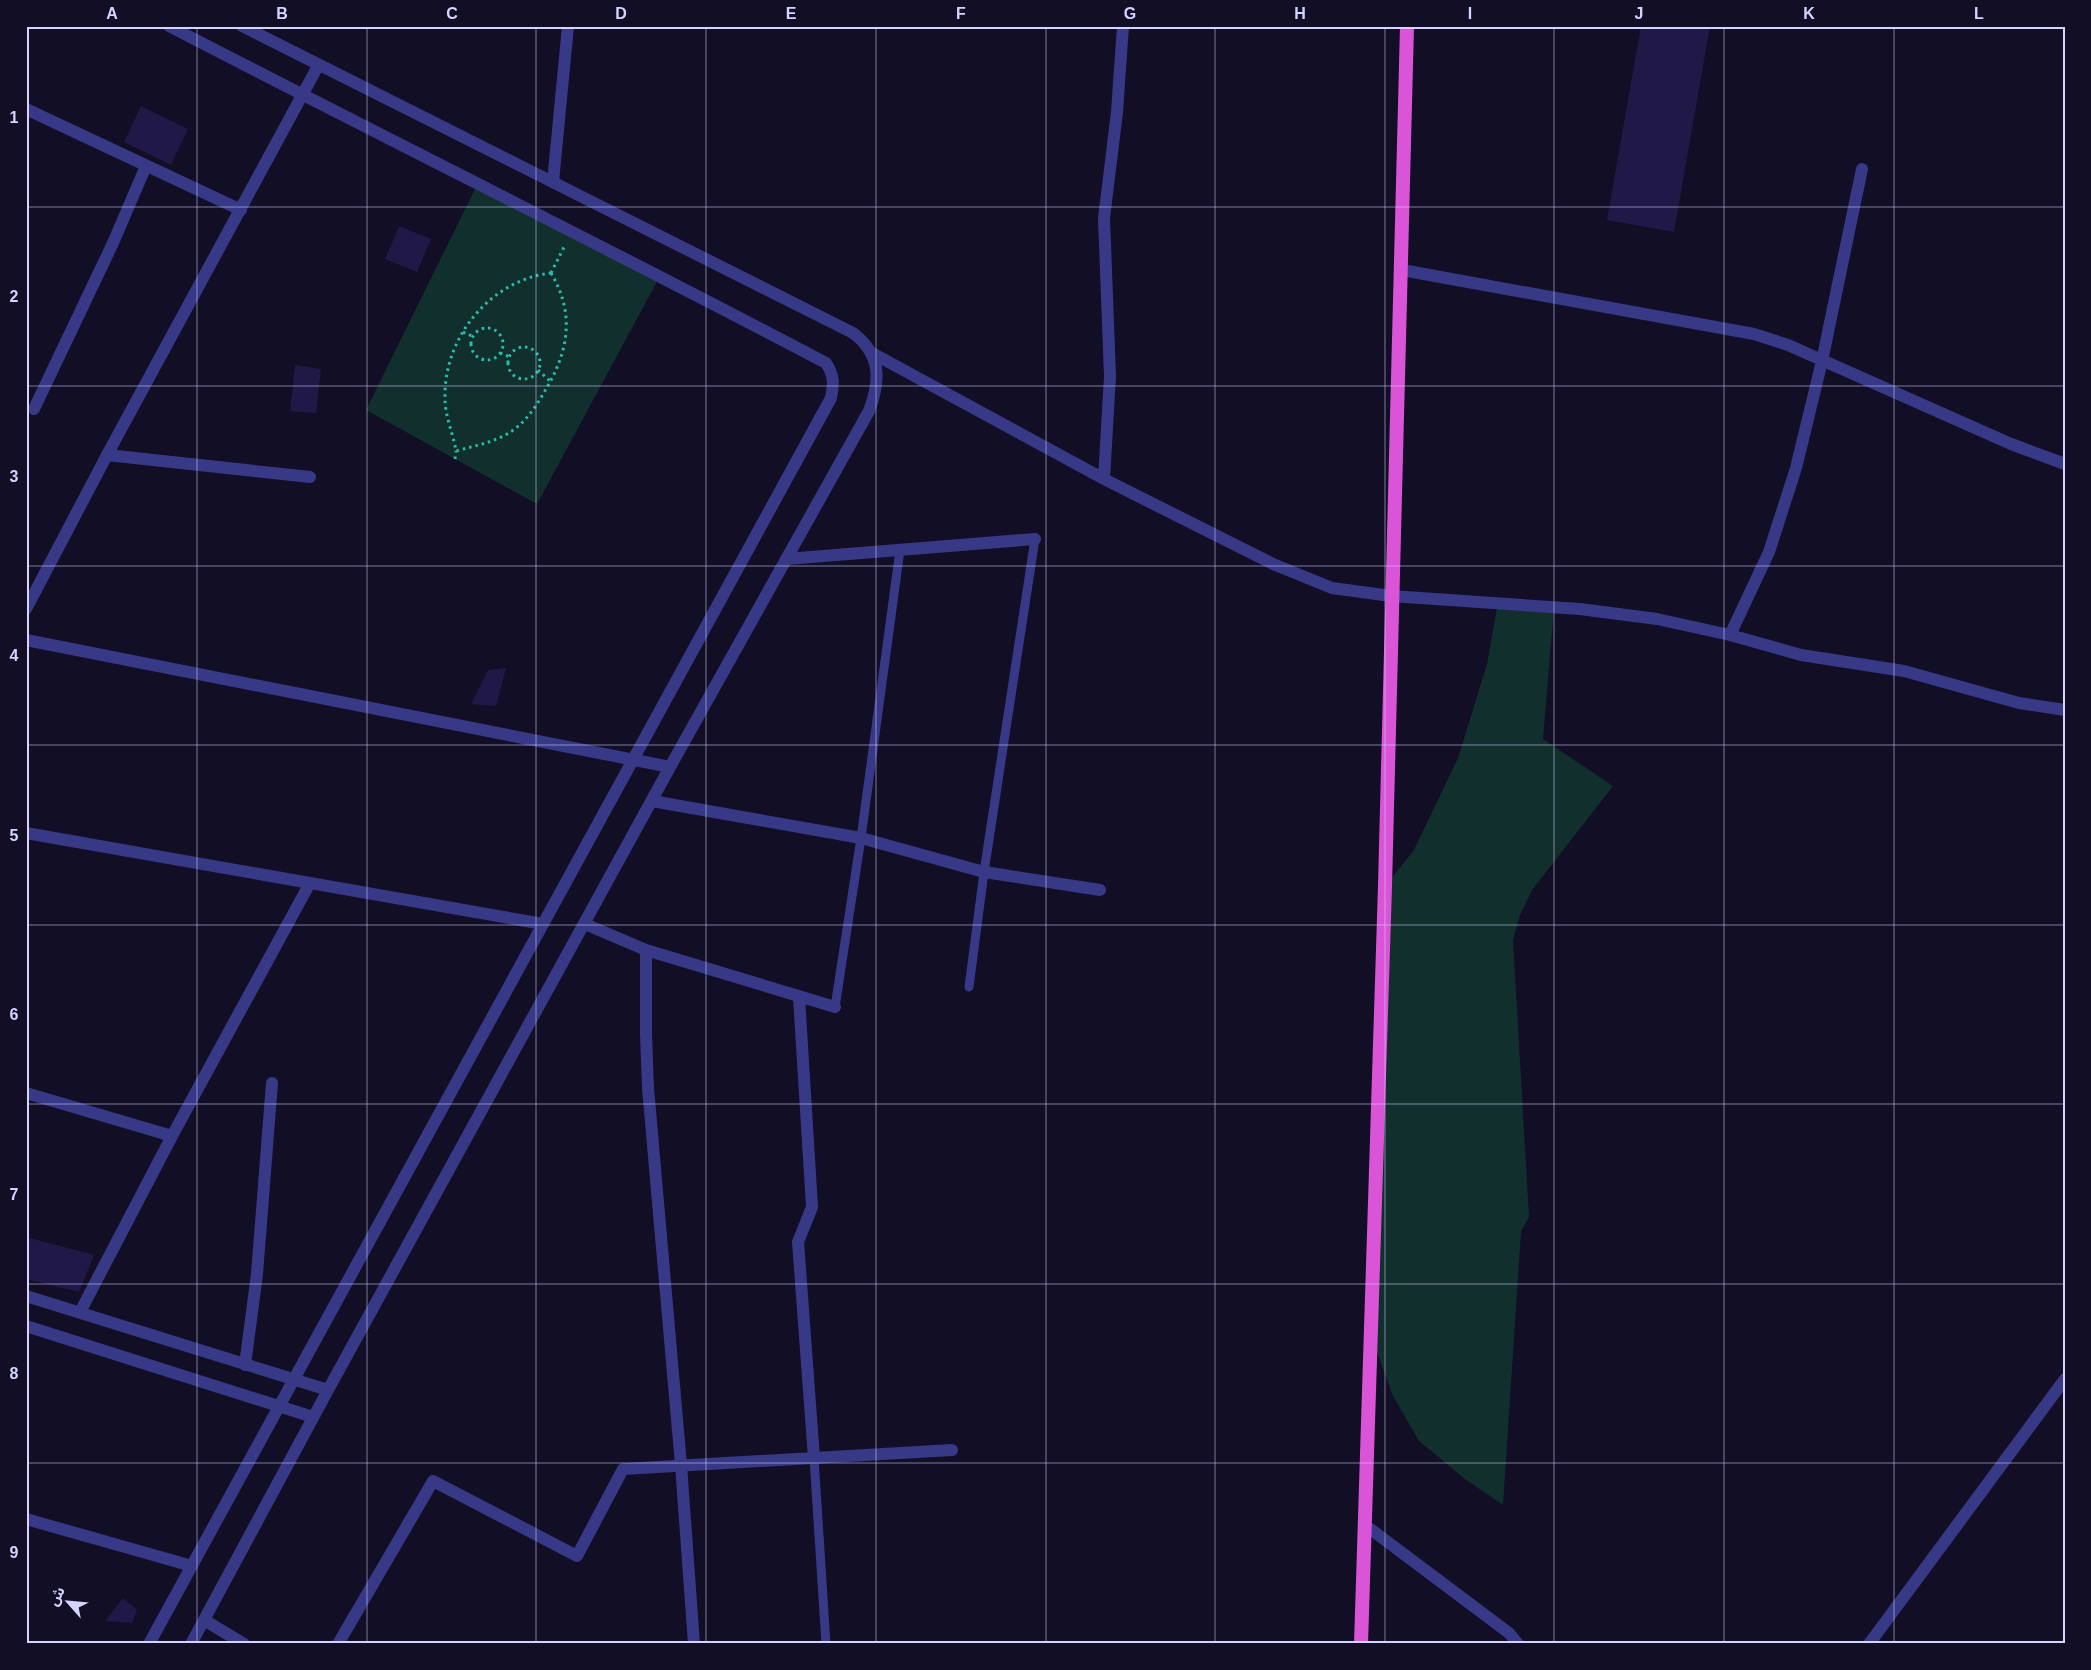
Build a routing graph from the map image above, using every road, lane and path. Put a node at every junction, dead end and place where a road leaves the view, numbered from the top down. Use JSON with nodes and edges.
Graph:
{"nodes":[{"id":1,"x":169,"y":26,"type":"edge"},
{"id":2,"x":242,"y":26,"type":"edge"},
{"id":3,"x":568,"y":26,"type":"edge"},
{"id":4,"x":1123,"y":26,"type":"edge"},
{"id":5,"x":1407,"y":26,"type":"edge"},
{"id":6,"x":261,"y":31,"type":"edge"},
{"id":7,"x":318,"y":66,"type":"junction"},
{"id":8,"x":303,"y":96,"type":"junction"},
{"id":9,"x":27,"y":110,"type":"edge"},
{"id":10,"x":146,"y":166,"type":"junction"},
{"id":11,"x":1862,"y":169,"type":"dead end"},
{"id":12,"x":553,"y":182,"type":"junction"},
{"id":13,"x":241,"y":210,"type":"junction"},
{"id":14,"x":572,"y":232,"type":"junction"},
{"id":15,"x":1402,"y":270,"type":"junction"},
{"id":16,"x":551,"y":273,"type":"junction"},
{"id":17,"x":463,"y":332,"type":"junction"},
{"id":18,"x":472,"y":336,"type":"junction"},
{"id":19,"x":872,"y":352,"type":"junction"},
{"id":20,"x":500,"y":353,"type":"junction"},
{"id":21,"x":510,"y":357,"type":"junction"},
{"id":22,"x":1822,"y":360,"type":"junction"},
{"id":23,"x":538,"y":370,"type":"junction"},
{"id":24,"x":550,"y":381,"type":"junction"},
{"id":25,"x":34,"y":409,"type":"dead end"},
{"id":26,"x":456,"y":451,"type":"junction"},
{"id":27,"x":108,"y":455,"type":"junction"},
{"id":28,"x":455,"y":459,"type":"dead end"},
{"id":29,"x":2065,"y":464,"type":"edge"},
{"id":30,"x":310,"y":477,"type":"dead end"},
{"id":31,"x":1104,"y":479,"type":"junction"},
{"id":32,"x":1035,"y":538,"type":"joint"},
{"id":33,"x":900,"y":550,"type":"junction"},
{"id":34,"x":786,"y":559,"type":"junction"},
{"id":35,"x":1391,"y":596,"type":"junction"},
{"id":36,"x":26,"y":609,"type":"edge"},
{"id":37,"x":1730,"y":635,"type":"junction"},
{"id":38,"x":26,"y":640,"type":"edge"},
{"id":39,"x":2065,"y":710,"type":"edge"},
{"id":40,"x":633,"y":761,"type":"junction"},
{"id":41,"x":670,"y":767,"type":"junction"},
{"id":42,"x":652,"y":801,"type":"junction"},
{"id":43,"x":26,"y":833,"type":"edge"},
{"id":44,"x":861,"y":838,"type":"junction"},
{"id":45,"x":984,"y":872,"type":"junction"},
{"id":46,"x":310,"y":883,"type":"junction"},
{"id":47,"x":1100,"y":890,"type":"dead end"},
{"id":48,"x":543,"y":924,"type":"junction"},
{"id":49,"x":585,"y":924,"type":"junction"},
{"id":50,"x":646,"y":950,"type":"junction"},
{"id":51,"x":969,"y":987,"type":"dead end"},
{"id":52,"x":799,"y":997,"type":"junction"},
{"id":53,"x":835,"y":1007,"type":"joint"},
{"id":54,"x":272,"y":1083,"type":"dead end"},
{"id":55,"x":26,"y":1093,"type":"edge"},
{"id":56,"x":172,"y":1136,"type":"junction"},
{"id":57,"x":26,"y":1296,"type":"edge"},
{"id":58,"x":80,"y":1312,"type":"junction"},
{"id":59,"x":26,"y":1326,"type":"edge"},
{"id":60,"x":245,"y":1365,"type":"junction"},
{"id":61,"x":293,"y":1380,"type":"junction"},
{"id":62,"x":2065,"y":1380,"type":"edge"},
{"id":63,"x":328,"y":1390,"type":"junction"},
{"id":64,"x":279,"y":1405,"type":"junction"},
{"id":65,"x":313,"y":1417,"type":"junction"},
{"id":66,"x":952,"y":1450,"type":"dead end"},
{"id":67,"x":814,"y":1458,"type":"junction"},
{"id":68,"x":681,"y":1465,"type":"junction"},
{"id":69,"x":26,"y":1519,"type":"edge"},
{"id":70,"x":1365,"y":1525,"type":"junction"},
{"id":71,"x":192,"y":1566,"type":"junction"},
{"id":72,"x":204,"y":1620,"type":"junction"},
{"id":73,"x":149,"y":1644,"type":"edge"},
{"id":74,"x":191,"y":1644,"type":"edge"},
{"id":75,"x":244,"y":1644,"type":"edge"},
{"id":76,"x":338,"y":1644,"type":"edge"},
{"id":77,"x":694,"y":1644,"type":"edge"},
{"id":78,"x":826,"y":1644,"type":"edge"},
{"id":79,"x":1361,"y":1644,"type":"edge"},
{"id":80,"x":1518,"y":1644,"type":"edge"},
{"id":81,"x":1869,"y":1644,"type":"edge"}],
"edges":[{"from":1,"to":8,"type":"street"},
{"from":2,"to":6,"type":"street"},
{"from":3,"to":12,"type":"street"},
{"from":4,"to":31,"type":"street"},
{"from":5,"to":15,"type":"highway"},
{"from":6,"to":7,"type":"street"},
{"from":7,"to":8,"type":"street"},
{"from":7,"to":12,"type":"street"},
{"from":8,"to":13,"type":"street"},
{"from":8,"to":14,"type":"street"},
{"from":9,"to":10,"type":"street"},
{"from":10,"to":13,"type":"street"},
{"from":10,"to":25,"type":"street"},
{"from":11,"to":22,"type":"street"},
{"from":12,"to":19,"type":"street"},
{"from":13,"to":27,"type":"street"},
{"from":14,"to":16,"type":"path"},
{"from":14,"to":40,"type":"street"},
{"from":15,"to":22,"type":"street"},
{"from":15,"to":35,"type":"highway"},
{"from":16,"to":17,"type":"path"},
{"from":16,"to":24,"type":"path"},
{"from":17,"to":18,"type":"path"},
{"from":17,"to":26,"type":"path"},
{"from":18,"to":20,"type":"path"},
{"from":18,"to":20,"type":"path"},
{"from":19,"to":31,"type":"street"},
{"from":19,"to":34,"type":"street"},
{"from":20,"to":21,"type":"path"},
{"from":21,"to":23,"type":"path"},
{"from":21,"to":23,"type":"path"},
{"from":22,"to":29,"type":"street"},
{"from":22,"to":37,"type":"street"},
{"from":23,"to":24,"type":"path"},
{"from":24,"to":26,"type":"path"},
{"from":26,"to":28,"type":"path"},
{"from":27,"to":30,"type":"street"},
{"from":27,"to":36,"type":"street"},
{"from":31,"to":35,"type":"street"},
{"from":32,"to":33,"type":"street"},
{"from":32,"to":45,"type":"lane"},
{"from":33,"to":34,"type":"street"},
{"from":33,"to":44,"type":"lane"},
{"from":34,"to":41,"type":"street"},
{"from":35,"to":37,"type":"street"},
{"from":35,"to":70,"type":"highway"},
{"from":37,"to":39,"type":"street"},
{"from":38,"to":40,"type":"street"},
{"from":40,"to":41,"type":"street"},
{"from":40,"to":48,"type":"street"},
{"from":41,"to":42,"type":"street"},
{"from":42,"to":44,"type":"street"},
{"from":42,"to":49,"type":"street"},
{"from":43,"to":46,"type":"street"},
{"from":44,"to":45,"type":"street"},
{"from":44,"to":53,"type":"lane"},
{"from":45,"to":47,"type":"street"},
{"from":45,"to":51,"type":"lane"},
{"from":46,"to":48,"type":"street"},
{"from":46,"to":56,"type":"street"},
{"from":48,"to":61,"type":"street"},
{"from":49,"to":50,"type":"street"},
{"from":49,"to":63,"type":"street"},
{"from":50,"to":52,"type":"street"},
{"from":50,"to":68,"type":"street"},
{"from":52,"to":53,"type":"street"},
{"from":52,"to":67,"type":"street"},
{"from":54,"to":60,"type":"street"},
{"from":55,"to":56,"type":"street"},
{"from":56,"to":58,"type":"street"},
{"from":57,"to":58,"type":"street"},
{"from":58,"to":60,"type":"street"},
{"from":59,"to":64,"type":"street"},
{"from":60,"to":61,"type":"street"},
{"from":61,"to":63,"type":"street"},
{"from":61,"to":64,"type":"street"},
{"from":62,"to":81,"type":"street"},
{"from":63,"to":65,"type":"street"},
{"from":64,"to":65,"type":"street"},
{"from":64,"to":71,"type":"street"},
{"from":65,"to":72,"type":"street"},
{"from":66,"to":67,"type":"street"},
{"from":67,"to":68,"type":"street"},
{"from":67,"to":78,"type":"lane"},
{"from":68,"to":76,"type":"street"},
{"from":68,"to":77,"type":"street"},
{"from":69,"to":71,"type":"street"},
{"from":70,"to":79,"type":"highway"},
{"from":70,"to":80,"type":"street"},
{"from":71,"to":73,"type":"street"},
{"from":72,"to":74,"type":"street"},
{"from":72,"to":75,"type":"street"}]}
